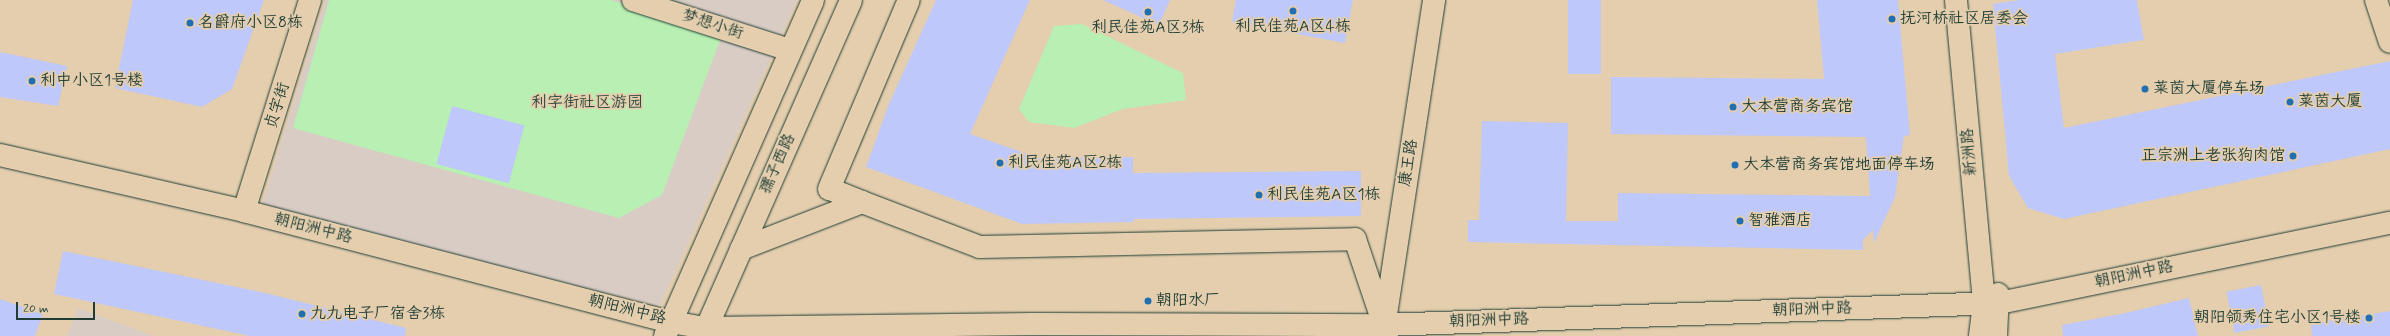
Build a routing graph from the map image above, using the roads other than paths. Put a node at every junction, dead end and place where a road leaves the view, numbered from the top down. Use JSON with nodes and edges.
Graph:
{"nodes":[{"id":1,"x":310,"y":0,"type":"edge"},
{"id":2,"x":633,"y":0,"type":"edge"},
{"id":3,"x":813,"y":0,"type":"edge"},
{"id":4,"x":851,"y":0,"type":"edge"},
{"id":5,"x":909,"y":0,"type":"edge"},
{"id":6,"x":1434,"y":0,"type":"edge"},
{"id":7,"x":1956,"y":0,"type":"edge"},
{"id":8,"x":1971,"y":0,"type":"edge"},
{"id":9,"x":2376,"y":0,"type":"edge"},
{"id":10,"x":2390,"y":42,"type":"edge"},
{"id":11,"x":790,"y":50,"type":"junction"},
{"id":12,"x":0,"y":155,"type":"edge"},
{"id":13,"x":862,"y":202,"type":"junction"},
{"id":14,"x":244,"y":211,"type":"junction"},
{"id":15,"x":2390,"y":223,"type":"edge"},
{"id":16,"x":741,"y":249,"type":"junction"},
{"id":17,"x":1991,"y":303,"type":"junction"},
{"id":18,"x":668,"y":329,"type":"edge"},
{"id":19,"x":1377,"y":329,"type":"edge"},
{"id":20,"x":1034,"y":330,"type":"edge"},
{"id":21,"x":704,"y":332,"type":"edge"},
{"id":22,"x":1980,"y":336,"type":"edge"},
{"id":23,"x":1996,"y":336,"type":"edge"}],
"edges":[{"from":1,"to":14,"type":"main road","name":"贞字街"},
{"from":2,"to":11,"type":"main road","name":"梦想小街"},
{"from":3,"to":11,"type":"main road"},
{"from":4,"to":16,"type":"main road","name":"孺子西路"},
{"from":5,"to":13,"type":"main road"},
{"from":6,"to":19,"type":"main road","name":"康王路"},
{"from":7,"to":17,"type":"main road","name":"新洲路"},
{"from":8,"to":17,"type":"main road","name":"新洲路"},
{"from":9,"to":10,"type":"main road"},
{"from":11,"to":18,"type":"main road"},
{"from":12,"to":14,"type":"main road","name":"朝阳洲中路"},
{"from":13,"to":16,"type":"main road"},
{"from":13,"to":19,"type":"main road"},
{"from":14,"to":18,"type":"main road","name":"朝阳洲中路"},
{"from":15,"to":17,"type":"main road","name":"朝阳洲中路"},
{"from":16,"to":21,"type":"main road","name":"孺子西路"},
{"from":17,"to":19,"type":"main road","name":"朝阳洲中路"},
{"from":17,"to":22,"type":"main road"},
{"from":17,"to":23,"type":"main road"},
{"from":18,"to":21,"type":"main road","name":"朝阳洲中路"},
{"from":19,"to":20,"type":"main road","name":"朝阳洲中路"},
{"from":20,"to":21,"type":"main road","name":"朝阳洲中路"}]}
